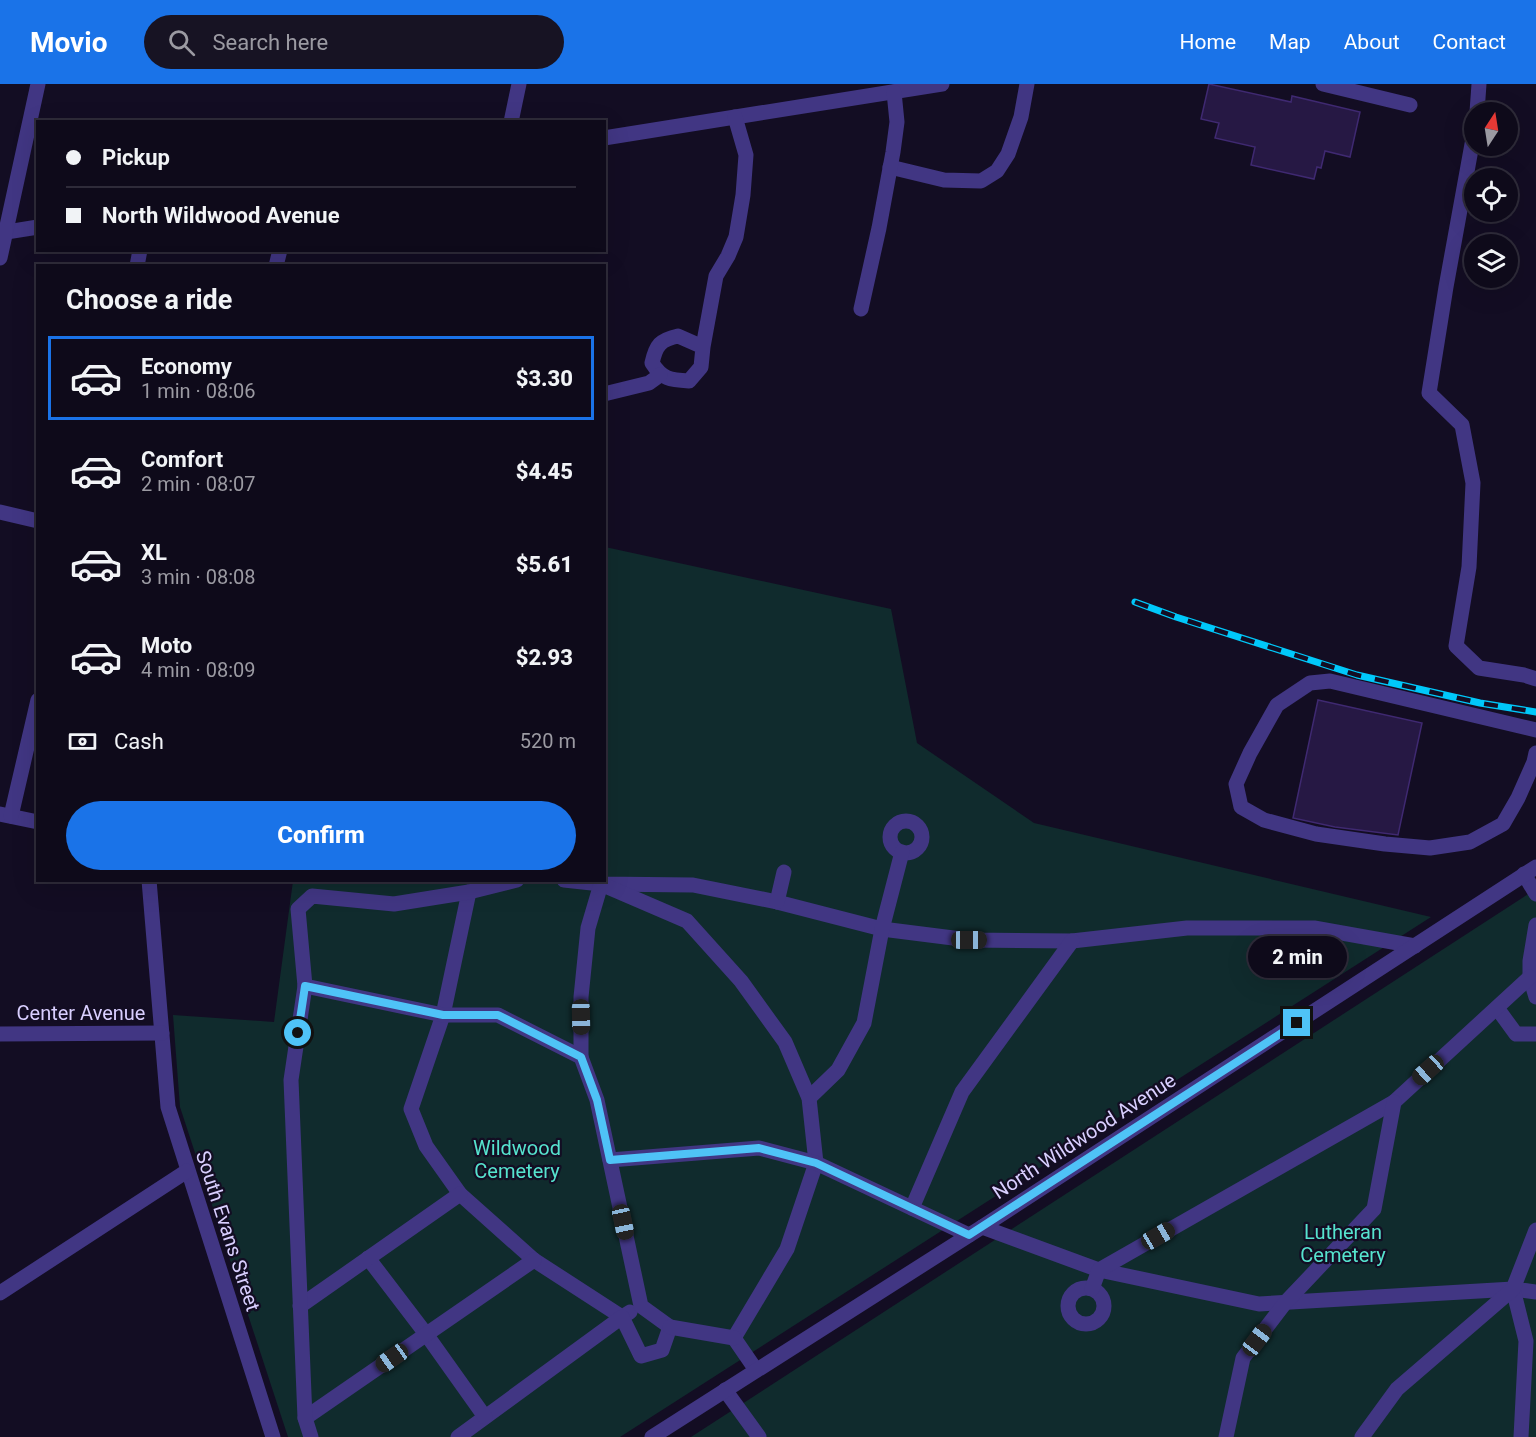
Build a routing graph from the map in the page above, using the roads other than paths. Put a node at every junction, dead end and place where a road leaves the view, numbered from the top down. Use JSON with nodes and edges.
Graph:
{"nodes":[{"id":1,"x":38,"y":84,"type":"edge"},
{"id":2,"x":519,"y":84,"type":"edge"},
{"id":3,"x":942,"y":84,"type":"edge"},
{"id":4,"x":1027,"y":84,"type":"edge"},
{"id":5,"x":1323,"y":84,"type":"edge"},
{"id":6,"x":1479,"y":84,"type":"edge"},
{"id":7,"x":894,"y":92,"type":"junction"},
{"id":8,"x":1478,"y":102,"type":"edge"},
{"id":9,"x":1410,"y":105,"type":"dead end"},
{"id":10,"x":735,"y":117,"type":"junction"},
{"id":11,"x":511,"y":120,"type":"edge"},
{"id":12,"x":606,"y":138,"type":"edge"},
{"id":13,"x":1470,"y":156,"type":"edge"},
{"id":14,"x":890,"y":167,"type":"junction"},
{"id":15,"x":36,"y":227,"type":"edge"},
{"id":16,"x":2,"y":231,"type":"edge"},
{"id":17,"x":0,"y":258,"type":"edge"},
{"id":18,"x":861,"y":309,"type":"dead end"},
{"id":19,"x":703,"y":347,"type":"junction"},
{"id":20,"x":660,"y":375,"type":"junction"},
{"id":21,"x":606,"y":394,"type":"edge"},
{"id":22,"x":0,"y":512,"type":"edge"},
{"id":23,"x":36,"y":521,"type":"edge"},
{"id":24,"x":1536,"y":679,"type":"edge"},
{"id":25,"x":36,"y":707,"type":"edge"},
{"id":26,"x":1536,"y":730,"type":"edge"},
{"id":27,"x":1536,"y":753,"type":"edge"},
{"id":28,"x":6,"y":815,"type":"edge"},
{"id":29,"x":36,"y":822,"type":"edge"},
{"id":30,"x":902,"y":852,"type":"dead end"},
{"id":31,"x":1530,"y":871,"type":"edge"},
{"id":32,"x":784,"y":872,"type":"dead end"},
{"id":33,"x":149,"y":882,"type":"edge"},
{"id":34,"x":509,"y":882,"type":"edge"},
{"id":35,"x":582,"y":882,"type":"edge"},
{"id":36,"x":601,"y":884,"type":"junction"},
{"id":37,"x":469,"y":892,"type":"junction"},
{"id":38,"x":1536,"y":894,"type":"edge"},
{"id":39,"x":777,"y":902,"type":"junction"},
{"id":40,"x":1536,"y":925,"type":"edge"},
{"id":41,"x":882,"y":929,"type":"junction"},
{"id":42,"x":1072,"y":941,"type":"junction"},
{"id":43,"x":1414,"y":946,"type":"junction"},
{"id":44,"x":1530,"y":977,"type":"junction"},
{"id":45,"x":305,"y":986,"type":"junction"},
{"id":46,"x":1536,"y":997,"type":"edge"},
{"id":47,"x":1497,"y":1008,"type":"junction"},
{"id":48,"x":443,"y":1015,"type":"junction"},
{"id":49,"x":162,"y":1033,"type":"junction"},
{"id":50,"x":0,"y":1034,"type":"edge"},
{"id":51,"x":1536,"y":1034,"type":"edge"},
{"id":52,"x":581,"y":1057,"type":"junction"},
{"id":53,"x":809,"y":1098,"type":"junction"},
{"id":54,"x":1394,"y":1102,"type":"junction"},
{"id":55,"x":610,"y":1160,"type":"junction"},
{"id":56,"x":816,"y":1163,"type":"junction"},
{"id":57,"x":187,"y":1171,"type":"junction"},
{"id":58,"x":460,"y":1194,"type":"junction"},
{"id":59,"x":912,"y":1208,"type":"junction"},
{"id":60,"x":1536,"y":1230,"type":"edge"},
{"id":61,"x":976,"y":1231,"type":"junction"},
{"id":62,"x":368,"y":1258,"type":"junction"},
{"id":63,"x":534,"y":1260,"type":"junction"},
{"id":64,"x":1099,"y":1270,"type":"junction"},
{"id":65,"x":1092,"y":1289,"type":"dead end"},
{"id":66,"x":1513,"y":1289,"type":"junction"},
{"id":67,"x":1536,"y":1292,"type":"edge"},
{"id":68,"x":0,"y":1293,"type":"edge"},
{"id":69,"x":1286,"y":1303,"type":"junction"},
{"id":70,"x":300,"y":1306,"type":"junction"},
{"id":71,"x":641,"y":1306,"type":"junction"},
{"id":72,"x":622,"y":1317,"type":"junction"},
{"id":73,"x":670,"y":1327,"type":"junction"},
{"id":74,"x":426,"y":1334,"type":"junction"},
{"id":75,"x":734,"y":1338,"type":"junction"},
{"id":76,"x":756,"y":1370,"type":"junction"},
{"id":77,"x":725,"y":1390,"type":"junction"},
{"id":78,"x":485,"y":1417,"type":"junction"},
{"id":79,"x":305,"y":1418,"type":"junction"},
{"id":80,"x":273,"y":1437,"type":"edge"},
{"id":81,"x":311,"y":1437,"type":"edge"},
{"id":82,"x":458,"y":1437,"type":"edge"},
{"id":83,"x":652,"y":1437,"type":"edge"},
{"id":84,"x":759,"y":1437,"type":"edge"},
{"id":85,"x":1226,"y":1437,"type":"edge"},
{"id":86,"x":1362,"y":1437,"type":"edge"},
{"id":87,"x":1521,"y":1437,"type":"edge"}],
"edges":[{"from":1,"to":16,"type":"street"},
{"from":2,"to":11,"type":"street"},
{"from":3,"to":7,"type":"street"},
{"from":4,"to":14,"type":"street"},
{"from":5,"to":9,"type":"street"},
{"from":6,"to":8,"type":"street"},
{"from":7,"to":10,"type":"street"},
{"from":7,"to":14,"type":"street"},
{"from":10,"to":12,"type":"street"},
{"from":10,"to":19,"type":"street"},
{"from":13,"to":24,"type":"street"},
{"from":14,"to":18,"type":"street"},
{"from":15,"to":16,"type":"street"},
{"from":16,"to":17,"type":"street"},
{"from":19,"to":20,"type":"street"},
{"from":19,"to":20,"type":"street"},
{"from":20,"to":21,"type":"street"},
{"from":22,"to":23,"type":"street"},
{"from":25,"to":28,"type":"street"},
{"from":26,"to":27,"type":"street"},
{"from":28,"to":29,"type":"street"},
{"from":30,"to":41,"type":"street"},
{"from":31,"to":38,"type":"street"},
{"from":31,"to":43,"type":"street","name":"North Wildwood Avenue"},
{"from":32,"to":39,"type":"street"},
{"from":33,"to":49,"type":"street","name":"South Evans Street"},
{"from":34,"to":37,"type":"street"},
{"from":35,"to":36,"type":"street"},
{"from":36,"to":39,"type":"street"},
{"from":36,"to":52,"type":"street"},
{"from":36,"to":53,"type":"street"},
{"from":37,"to":45,"type":"street"},
{"from":37,"to":48,"type":"street"},
{"from":39,"to":41,"type":"street"},
{"from":40,"to":44,"type":"street"},
{"from":41,"to":42,"type":"street"},
{"from":41,"to":53,"type":"street"},
{"from":42,"to":43,"type":"street"},
{"from":42,"to":59,"type":"street"},
{"from":43,"to":61,"type":"street","name":"North Wildwood Avenue"},
{"from":44,"to":46,"type":"street"},
{"from":44,"to":47,"type":"street"},
{"from":45,"to":48,"type":"street"},
{"from":45,"to":70,"type":"street"},
{"from":47,"to":51,"type":"street"},
{"from":47,"to":54,"type":"street"},
{"from":48,"to":52,"type":"street"},
{"from":48,"to":58,"type":"street"},
{"from":49,"to":50,"type":"street","name":"Center Avenue"},
{"from":49,"to":57,"type":"street","name":"South Evans Street"},
{"from":52,"to":55,"type":"street"},
{"from":53,"to":56,"type":"street"},
{"from":54,"to":64,"type":"street"},
{"from":54,"to":69,"type":"street"},
{"from":55,"to":56,"type":"street"},
{"from":55,"to":71,"type":"street"},
{"from":56,"to":59,"type":"street"},
{"from":56,"to":75,"type":"street"},
{"from":57,"to":68,"type":"street"},
{"from":57,"to":80,"type":"street","name":"South Evans Street"},
{"from":58,"to":62,"type":"street"},
{"from":58,"to":63,"type":"street"},
{"from":59,"to":61,"type":"street"},
{"from":60,"to":66,"type":"street"},
{"from":61,"to":64,"type":"street"},
{"from":61,"to":76,"type":"street","name":"North Wildwood Avenue"},
{"from":62,"to":70,"type":"street"},
{"from":62,"to":74,"type":"street"},
{"from":63,"to":72,"type":"street"},
{"from":63,"to":74,"type":"street"},
{"from":64,"to":65,"type":"street"},
{"from":64,"to":69,"type":"street"},
{"from":66,"to":67,"type":"street"},
{"from":66,"to":69,"type":"street"},
{"from":66,"to":86,"type":"street"},
{"from":66,"to":87,"type":"street"},
{"from":69,"to":85,"type":"street"},
{"from":70,"to":79,"type":"street"},
{"from":71,"to":72,"type":"street"},
{"from":71,"to":73,"type":"street"},
{"from":72,"to":73,"type":"street"},
{"from":72,"to":78,"type":"street"},
{"from":73,"to":75,"type":"street"},
{"from":74,"to":78,"type":"street"},
{"from":74,"to":79,"type":"street"},
{"from":75,"to":76,"type":"street"},
{"from":76,"to":77,"type":"street","name":"North Wildwood Avenue"},
{"from":77,"to":83,"type":"street","name":"North Wildwood Avenue"},
{"from":77,"to":84,"type":"street"},
{"from":78,"to":82,"type":"street"},
{"from":79,"to":81,"type":"street"}]}
